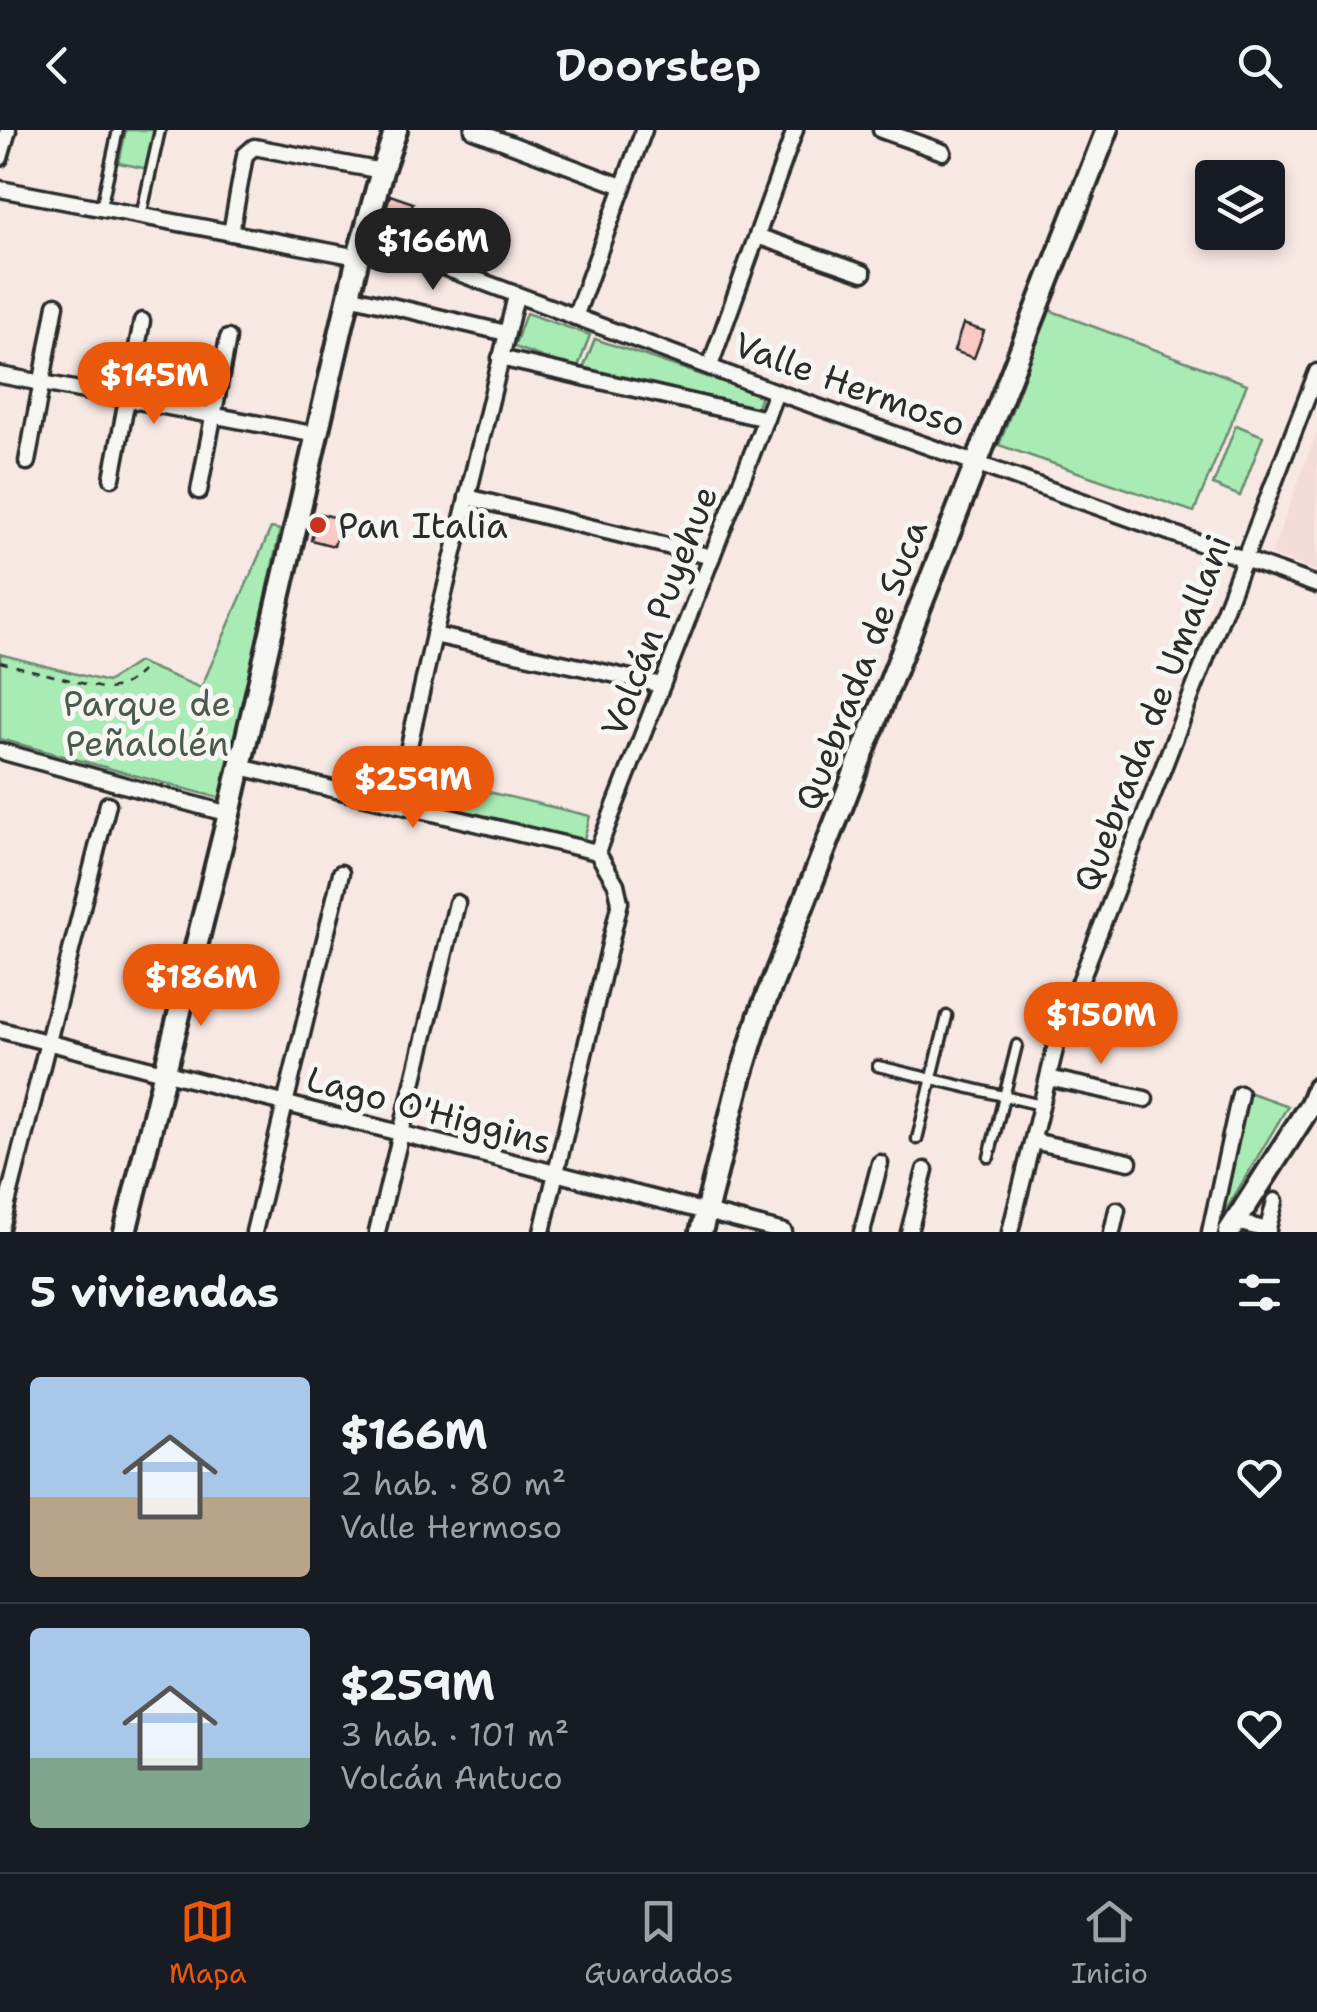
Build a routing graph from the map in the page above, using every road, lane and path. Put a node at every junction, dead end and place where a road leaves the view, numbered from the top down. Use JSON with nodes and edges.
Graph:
{"nodes":[{"id":1,"x":8,"y":130,"type":"edge"},
{"id":2,"x":118,"y":130,"type":"edge"},
{"id":3,"x":160,"y":130,"type":"edge"},
{"id":4,"x":396,"y":130,"type":"edge"},
{"id":5,"x":473,"y":130,"type":"edge"},
{"id":6,"x":644,"y":130,"type":"edge"},
{"id":7,"x":795,"y":130,"type":"edge"},
{"id":8,"x":881,"y":130,"type":"edge"},
{"id":9,"x":1107,"y":130,"type":"edge"},
{"id":10,"x":906,"y":134,"type":"edge"},
{"id":11,"x":943,"y":152,"type":"dead end"},
{"id":12,"x":0,"y":158,"type":"edge"},
{"id":13,"x":382,"y":171,"type":"junction"},
{"id":14,"x":622,"y":186,"type":"junction"},
{"id":15,"x":0,"y":188,"type":"edge"},
{"id":16,"x":101,"y":208,"type":"junction"},
{"id":17,"x":141,"y":216,"type":"junction"},
{"id":18,"x":231,"y":233,"type":"junction"},
{"id":19,"x":757,"y":236,"type":"junction"},
{"id":20,"x":360,"y":247,"type":"junction"},
{"id":21,"x":862,"y":272,"type":"dead end"},
{"id":22,"x":349,"y":296,"type":"junction"},
{"id":23,"x":516,"y":296,"type":"junction"},
{"id":24,"x":56,"y":305,"type":"dead end"},
{"id":25,"x":575,"y":316,"type":"junction"},
{"id":26,"x":142,"y":321,"type":"dead end"},
{"id":27,"x":506,"y":333,"type":"junction"},
{"id":28,"x":228,"y":338,"type":"dead end"},
{"id":29,"x":500,"y":358,"type":"junction"},
{"id":30,"x":710,"y":366,"type":"junction"},
{"id":31,"x":1317,"y":372,"type":"edge"},
{"id":32,"x":0,"y":375,"type":"edge"},
{"id":33,"x":42,"y":383,"type":"junction"},
{"id":34,"x":776,"y":392,"type":"junction"},
{"id":35,"x":127,"y":399,"type":"junction"},
{"id":36,"x":214,"y":415,"type":"junction"},
{"id":37,"x":766,"y":418,"type":"junction"},
{"id":38,"x":316,"y":435,"type":"junction"},
{"id":39,"x":27,"y":462,"type":"dead end"},
{"id":40,"x":976,"y":462,"type":"junction"},
{"id":41,"x":112,"y":478,"type":"dead end"},
{"id":42,"x":199,"y":492,"type":"dead end"},
{"id":43,"x":467,"y":497,"type":"junction"},
{"id":44,"x":712,"y":557,"type":"junction"},
{"id":45,"x":1243,"y":558,"type":"junction"},
{"id":46,"x":1317,"y":585,"type":"edge"},
{"id":47,"x":434,"y":635,"type":"junction"},
{"id":48,"x":0,"y":662,"type":"edge"},
{"id":49,"x":142,"y":671,"type":"dead end"},
{"id":50,"x":662,"y":685,"type":"junction"},
{"id":51,"x":0,"y":752,"type":"edge"},
{"id":52,"x":240,"y":767,"type":"junction"},
{"id":53,"x":108,"y":804,"type":"dead end"},
{"id":54,"x":396,"y":804,"type":"junction"},
{"id":55,"x":229,"y":814,"type":"junction"},
{"id":56,"x":597,"y":852,"type":"junction"},
{"id":57,"x":342,"y":872,"type":"dead end"},
{"id":58,"x":458,"y":903,"type":"dead end"},
{"id":59,"x":947,"y":1016,"type":"dead end"},
{"id":60,"x":0,"y":1030,"type":"edge"},
{"id":61,"x":48,"y":1042,"type":"junction"},
{"id":62,"x":1017,"y":1045,"type":"dead end"},
{"id":63,"x":878,"y":1066,"type":"dead end"},
{"id":64,"x":165,"y":1073,"type":"junction"},
{"id":65,"x":1048,"y":1078,"type":"junction"},
{"id":66,"x":932,"y":1079,"type":"junction"},
{"id":67,"x":1317,"y":1089,"type":"edge"},
{"id":68,"x":1240,"y":1094,"type":"dead end"},
{"id":69,"x":1004,"y":1096,"type":"junction"},
{"id":70,"x":1145,"y":1099,"type":"dead end"},
{"id":71,"x":285,"y":1104,"type":"junction"},
{"id":72,"x":1041,"y":1106,"type":"junction"},
{"id":73,"x":401,"y":1134,"type":"junction"},
{"id":74,"x":917,"y":1138,"type":"dead end"},
{"id":75,"x":1032,"y":1141,"type":"junction"},
{"id":76,"x":990,"y":1157,"type":"dead end"},
{"id":77,"x":880,"y":1162,"type":"dead end"},
{"id":78,"x":1130,"y":1162,"type":"dead end"},
{"id":79,"x":925,"y":1170,"type":"dead end"},
{"id":80,"x":557,"y":1174,"type":"junction"},
{"id":81,"x":1275,"y":1201,"type":"dead end"},
{"id":82,"x":1117,"y":1210,"type":"dead end"},
{"id":83,"x":704,"y":1223,"type":"edge"},
{"id":84,"x":1233,"y":1227,"type":"edge"},
{"id":85,"x":1267,"y":1231,"type":"edge"},
{"id":86,"x":0,"y":1232,"type":"edge"},
{"id":87,"x":125,"y":1232,"type":"edge"},
{"id":88,"x":254,"y":1232,"type":"edge"},
{"id":89,"x":377,"y":1232,"type":"edge"},
{"id":90,"x":542,"y":1232,"type":"edge"},
{"id":91,"x":784,"y":1232,"type":"edge"},
{"id":92,"x":862,"y":1232,"type":"edge"},
{"id":93,"x":909,"y":1232,"type":"edge"},
{"id":94,"x":1010,"y":1232,"type":"edge"},
{"id":95,"x":1112,"y":1232,"type":"edge"},
{"id":96,"x":1210,"y":1232,"type":"edge"}],
"edges":[{"from":1,"to":12,"type":"street"},
{"from":2,"to":16,"type":"lane"},
{"from":3,"to":17,"type":"lane"},
{"from":4,"to":13,"type":"street"},
{"from":5,"to":14,"type":"street"},
{"from":6,"to":14,"type":"street"},
{"from":7,"to":19,"type":"street"},
{"from":8,"to":10,"type":"street"},
{"from":9,"to":40,"type":"street","name":"Quebrada de Suca"},
{"from":10,"to":11,"type":"street"},
{"from":13,"to":18,"type":"street"},
{"from":13,"to":20,"type":"street"},
{"from":14,"to":25,"type":"street"},
{"from":15,"to":16,"type":"street","name":"Valle Hermoso"},
{"from":16,"to":17,"type":"street","name":"Valle Hermoso"},
{"from":17,"to":18,"type":"street","name":"Valle Hermoso"},
{"from":18,"to":20,"type":"street","name":"Valle Hermoso"},
{"from":19,"to":21,"type":"street"},
{"from":19,"to":30,"type":"street"},
{"from":20,"to":22,"type":"street"},
{"from":20,"to":23,"type":"street","name":"Valle Hermoso"},
{"from":22,"to":27,"type":"street"},
{"from":22,"to":38,"type":"street"},
{"from":23,"to":25,"type":"street","name":"Valle Hermoso"},
{"from":23,"to":27,"type":"street"},
{"from":24,"to":33,"type":"street"},
{"from":25,"to":30,"type":"street","name":"Valle Hermoso"},
{"from":26,"to":35,"type":"street"},
{"from":27,"to":29,"type":"street"},
{"from":28,"to":36,"type":"street"},
{"from":29,"to":37,"type":"street","name":"Valle Hermoso"},
{"from":29,"to":43,"type":"street"},
{"from":30,"to":34,"type":"street","name":"Valle Hermoso"},
{"from":31,"to":45,"type":"street","name":"Quebrada de Umallani"},
{"from":32,"to":33,"type":"street"},
{"from":33,"to":35,"type":"street"},
{"from":33,"to":39,"type":"street"},
{"from":34,"to":37,"type":"street","name":"Volcán Puyehue"},
{"from":34,"to":40,"type":"street","name":"Valle Hermoso"},
{"from":35,"to":36,"type":"street"},
{"from":35,"to":41,"type":"street"},
{"from":36,"to":38,"type":"street"},
{"from":36,"to":42,"type":"street"},
{"from":37,"to":44,"type":"street","name":"Volcán Puyehue"},
{"from":38,"to":52,"type":"street"},
{"from":40,"to":45,"type":"street","name":"Valle Hermoso"},
{"from":40,"to":83,"type":"street","name":"Quebrada de Suca"},
{"from":43,"to":44,"type":"street"},
{"from":43,"to":47,"type":"street"},
{"from":44,"to":50,"type":"street","name":"Volcán Puyehue"},
{"from":45,"to":46,"type":"street","name":"Valle Hermoso"},
{"from":45,"to":65,"type":"street","name":"Quebrada de Umallani"},
{"from":47,"to":50,"type":"street"},
{"from":47,"to":54,"type":"street"},
{"from":48,"to":49,"type":"path"},
{"from":50,"to":56,"type":"street","name":"Volcán Puyehue"},
{"from":51,"to":55,"type":"street"},
{"from":52,"to":54,"type":"street"},
{"from":52,"to":55,"type":"street"},
{"from":53,"to":61,"type":"street"},
{"from":54,"to":56,"type":"street"},
{"from":55,"to":64,"type":"street"},
{"from":56,"to":80,"type":"street"},
{"from":57,"to":71,"type":"street"},
{"from":58,"to":73,"type":"street"},
{"from":59,"to":66,"type":"lane"},
{"from":60,"to":61,"type":"street","name":"Lago O'Higgins"},
{"from":61,"to":64,"type":"street","name":"Lago O'Higgins"},
{"from":61,"to":86,"type":"street"},
{"from":62,"to":69,"type":"lane"},
{"from":63,"to":66,"type":"lane"},
{"from":64,"to":71,"type":"street","name":"Lago O'Higgins"},
{"from":64,"to":87,"type":"street"},
{"from":65,"to":70,"type":"street"},
{"from":65,"to":72,"type":"street","name":"Quebrada de Umallani"},
{"from":66,"to":69,"type":"lane"},
{"from":66,"to":74,"type":"lane"},
{"from":67,"to":84,"type":"street"},
{"from":68,"to":96,"type":"street"},
{"from":69,"to":72,"type":"lane"},
{"from":69,"to":76,"type":"lane"},
{"from":71,"to":73,"type":"street","name":"Lago O'Higgins"},
{"from":71,"to":88,"type":"street"},
{"from":72,"to":75,"type":"street","name":"Quebrada de Umallani"},
{"from":73,"to":80,"type":"street","name":"Lago O'Higgins"},
{"from":73,"to":89,"type":"street"},
{"from":75,"to":78,"type":"street"},
{"from":75,"to":94,"type":"street","name":"Quebrada de Umallani"},
{"from":77,"to":92,"type":"street"},
{"from":79,"to":93,"type":"street"},
{"from":80,"to":83,"type":"street","name":"Lago O'Higgins"},
{"from":80,"to":90,"type":"street"},
{"from":81,"to":85,"type":"street"},
{"from":82,"to":95,"type":"street"},
{"from":83,"to":91,"type":"street","name":"Lago O'Higgins"},
{"from":84,"to":85,"type":"street"}]}
